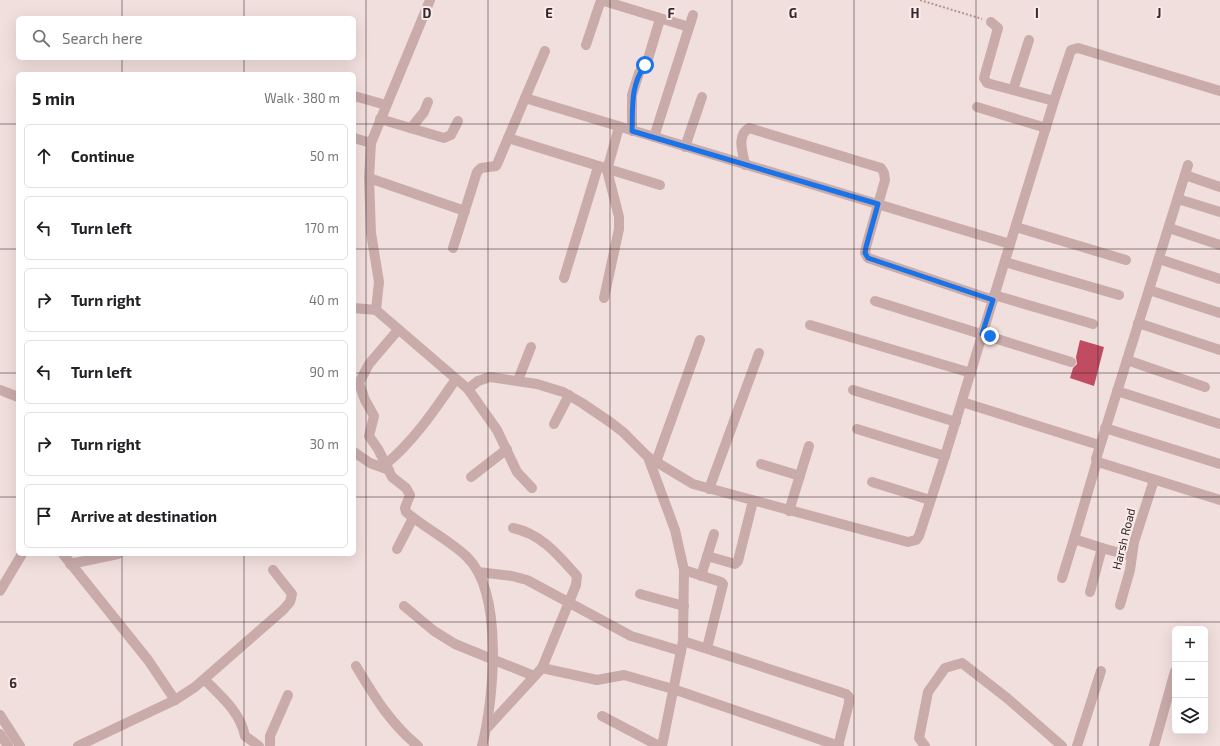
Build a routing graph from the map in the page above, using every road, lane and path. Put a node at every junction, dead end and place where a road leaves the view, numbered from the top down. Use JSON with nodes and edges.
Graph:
{"nodes":[{"id":1,"x":430,"y":0,"type":"edge"},
{"id":2,"x":920,"y":0,"type":"edge"},
{"id":3,"x":693,"y":15,"type":"dead end"},
{"id":4,"x":660,"y":19,"type":"junction"},
{"id":5,"x":991,"y":22,"type":"joint"},
{"id":6,"x":689,"y":27,"type":"junction"},
{"id":7,"x":1029,"y":40,"type":"dead end"},
{"id":8,"x":586,"y":44,"type":"dead end"},
{"id":9,"x":545,"y":51,"type":"dead end"},
{"id":10,"x":1013,"y":90,"type":"junction"},
{"id":11,"x":1220,"y":91,"type":"edge"},
{"id":12,"x":356,"y":97,"type":"edge"},
{"id":13,"x":702,"y":97,"type":"dead end"},
{"id":14,"x":525,"y":98,"type":"junction"},
{"id":15,"x":1054,"y":101,"type":"junction"},
{"id":16,"x":428,"y":102,"type":"dead end"},
{"id":17,"x":386,"y":105,"type":"junction"},
{"id":18,"x":977,"y":107,"type":"dead end"},
{"id":19,"x":380,"y":119,"type":"junction"},
{"id":20,"x":458,"y":121,"type":"dead end"},
{"id":21,"x":619,"y":127,"type":"junction"},
{"id":22,"x":410,"y":128,"type":"junction"},
{"id":23,"x":1046,"y":128,"type":"junction"},
{"id":24,"x":632,"y":131,"type":"junction"},
{"id":25,"x":508,"y":138,"type":"junction"},
{"id":26,"x":654,"y":138,"type":"junction"},
{"id":27,"x":356,"y":139,"type":"edge"},
{"id":28,"x":371,"y":143,"type":"junction"},
{"id":29,"x":685,"y":147,"type":"junction"},
{"id":30,"x":745,"y":165,"type":"junction"},
{"id":31,"x":1188,"y":165,"type":"dead end"},
{"id":32,"x":602,"y":169,"type":"junction"},
{"id":33,"x":1185,"y":175,"type":"junction"},
{"id":34,"x":369,"y":178,"type":"junction"},
{"id":35,"x":660,"y":185,"type":"dead end"},
{"id":36,"x":1220,"y":187,"type":"edge"},
{"id":37,"x":1178,"y":199,"type":"junction"},
{"id":38,"x":878,"y":204,"type":"junction"},
{"id":39,"x":465,"y":211,"type":"junction"},
{"id":40,"x":1220,"y":212,"type":"edge"},
{"id":41,"x":1016,"y":227,"type":"junction"},
{"id":42,"x":1169,"y":228,"type":"junction"},
{"id":43,"x":1010,"y":244,"type":"junction"},
{"id":44,"x":1220,"y":245,"type":"edge"},
{"id":45,"x":454,"y":248,"type":"dead end"},
{"id":46,"x":1159,"y":259,"type":"junction"},
{"id":47,"x":1126,"y":260,"type":"dead end"},
{"id":48,"x":1005,"y":262,"type":"junction"},
{"id":49,"x":564,"y":278,"type":"dead end"},
{"id":50,"x":1220,"y":279,"type":"edge"},
{"id":51,"x":1149,"y":290,"type":"junction"},
{"id":52,"x":1120,"y":295,"type":"dead end"},
{"id":53,"x":604,"y":298,"type":"dead end"},
{"id":54,"x":994,"y":298,"type":"junction"},
{"id":55,"x":875,"y":302,"type":"dead end"},
{"id":56,"x":356,"y":308,"type":"edge"},
{"id":57,"x":376,"y":310,"type":"junction"},
{"id":58,"x":1220,"y":313,"type":"edge"},
{"id":59,"x":1138,"y":323,"type":"junction"},
{"id":60,"x":1093,"y":324,"type":"dead end"},
{"id":61,"x":810,"y":325,"type":"dead end"},
{"id":62,"x":398,"y":330,"type":"junction"},
{"id":63,"x":982,"y":334,"type":"junction"},
{"id":64,"x":700,"y":340,"type":"dead end"},
{"id":65,"x":531,"y":347,"type":"dead end"},
{"id":66,"x":1220,"y":350,"type":"edge"},
{"id":67,"x":759,"y":353,"type":"dead end"},
{"id":68,"x":1126,"y":360,"type":"junction"},
{"id":69,"x":1071,"y":362,"type":"dead end"},
{"id":70,"x":971,"y":373,"type":"junction"},
{"id":71,"x":456,"y":379,"type":"junction"},
{"id":72,"x":518,"y":380,"type":"junction"},
{"id":73,"x":357,"y":385,"type":"edge"},
{"id":74,"x":1205,"y":387,"type":"dead end"},
{"id":75,"x":468,"y":389,"type":"junction"},
{"id":76,"x":0,"y":390,"type":"edge"},
{"id":77,"x":853,"y":390,"type":"dead end"},
{"id":78,"x":1117,"y":391,"type":"junction"},
{"id":79,"x":569,"y":395,"type":"junction"},
{"id":80,"x":16,"y":396,"type":"edge"},
{"id":81,"x":962,"y":402,"type":"junction"},
{"id":82,"x":956,"y":422,"type":"junction"},
{"id":83,"x":554,"y":424,"type":"dead end"},
{"id":84,"x":1220,"y":424,"type":"edge"},
{"id":85,"x":1104,"y":428,"type":"junction"},
{"id":86,"x":857,"y":429,"type":"dead end"},
{"id":87,"x":1100,"y":444,"type":"junction"},
{"id":88,"x":809,"y":446,"type":"dead end"},
{"id":89,"x":507,"y":449,"type":"junction"},
{"id":90,"x":356,"y":453,"type":"edge"},
{"id":91,"x":945,"y":456,"type":"junction"},
{"id":92,"x":652,"y":460,"type":"junction"},
{"id":93,"x":1097,"y":461,"type":"junction"},
{"id":94,"x":761,"y":464,"type":"dead end"},
{"id":95,"x":1220,"y":464,"type":"edge"},
{"id":96,"x":387,"y":467,"type":"junction"},
{"id":97,"x":800,"y":476,"type":"junction"},
{"id":98,"x":471,"y":477,"type":"dead end"},
{"id":99,"x":1154,"y":480,"type":"junction"},
{"id":100,"x":872,"y":482,"type":"dead end"},
{"id":101,"x":532,"y":488,"type":"dead end"},
{"id":102,"x":709,"y":488,"type":"junction"},
{"id":103,"x":930,"y":500,"type":"junction"},
{"id":104,"x":1220,"y":500,"type":"edge"},
{"id":105,"x":753,"y":501,"type":"junction"},
{"id":106,"x":789,"y":511,"type":"junction"},
{"id":107,"x":413,"y":518,"type":"junction"},
{"id":108,"x":514,"y":528,"type":"dead end"},
{"id":109,"x":714,"y":534,"type":"dead end"},
{"id":110,"x":1074,"y":539,"type":"junction"},
{"id":111,"x":1102,"y":548,"type":"junction"},
{"id":112,"x":396,"y":549,"type":"dead end"},
{"id":113,"x":21,"y":556,"type":"edge"},
{"id":114,"x":64,"y":556,"type":"edge"},
{"id":115,"x":108,"y":556,"type":"edge"},
{"id":116,"x":707,"y":556,"type":"junction"},
{"id":117,"x":1131,"y":556,"type":"junction"},
{"id":118,"x":70,"y":564,"type":"junction"},
{"id":119,"x":273,"y":570,"type":"dead end"},
{"id":120,"x":684,"y":570,"type":"junction"},
{"id":121,"x":478,"y":572,"type":"junction"},
{"id":122,"x":701,"y":576,"type":"junction"},
{"id":123,"x":1062,"y":578,"type":"dead end"},
{"id":124,"x":0,"y":591,"type":"edge"},
{"id":125,"x":1090,"y":592,"type":"dead end"},
{"id":126,"x":640,"y":594,"type":"dead end"},
{"id":127,"x":569,"y":602,"type":"junction"},
{"id":128,"x":1120,"y":605,"type":"dead end"},
{"id":129,"x":404,"y":606,"type":"dead end"},
{"id":130,"x":684,"y":606,"type":"junction"},
{"id":131,"x":683,"y":641,"type":"junction"},
{"id":132,"x":706,"y":648,"type":"junction"},
{"id":133,"x":681,"y":651,"type":"junction"},
{"id":134,"x":493,"y":659,"type":"junction"},
{"id":135,"x":356,"y":666,"type":"dead end"},
{"id":136,"x":542,"y":668,"type":"junction"},
{"id":137,"x":1101,"y":671,"type":"dead end"},
{"id":138,"x":534,"y":676,"type":"junction"},
{"id":139,"x":205,"y":680,"type":"junction"},
{"id":140,"x":1172,"y":682,"type":"edge"},
{"id":141,"x":673,"y":690,"type":"junction"},
{"id":142,"x":288,"y":696,"type":"dead end"},
{"id":143,"x":175,"y":700,"type":"junction"},
{"id":144,"x":602,"y":716,"type":"dead end"},
{"id":145,"x":1,"y":718,"type":"edge"},
{"id":146,"x":486,"y":728,"type":"junction"},
{"id":147,"x":0,"y":734,"type":"edge"},
{"id":148,"x":8,"y":746,"type":"edge"},
{"id":149,"x":20,"y":746,"type":"edge"},
{"id":150,"x":78,"y":746,"type":"edge"},
{"id":151,"x":259,"y":746,"type":"edge"},
{"id":152,"x":270,"y":746,"type":"edge"},
{"id":153,"x":418,"y":746,"type":"edge"},
{"id":154,"x":482,"y":746,"type":"edge"},
{"id":155,"x":659,"y":746,"type":"edge"},
{"id":156,"x":662,"y":746,"type":"edge"},
{"id":157,"x":838,"y":746,"type":"edge"},
{"id":158,"x":925,"y":746,"type":"edge"},
{"id":159,"x":1062,"y":746,"type":"edge"},
{"id":160,"x":1077,"y":746,"type":"edge"},
{"id":161,"x":1154,"y":746,"type":"edge"}],
"edges":[{"from":1,"to":17,"type":"street"},
{"from":2,"to":5,"type":"path"},
{"from":3,"to":6,"type":"street"},
{"from":4,"to":6,"type":"street"},
{"from":4,"to":8,"type":"street"},
{"from":4,"to":24,"type":"street"},
{"from":5,"to":10,"type":"street"},
{"from":6,"to":26,"type":"street"},
{"from":7,"to":10,"type":"street"},
{"from":9,"to":14,"type":"street"},
{"from":10,"to":15,"type":"street"},
{"from":11,"to":15,"type":"street"},
{"from":12,"to":17,"type":"street"},
{"from":13,"to":29,"type":"street"},
{"from":14,"to":21,"type":"street"},
{"from":14,"to":25,"type":"street"},
{"from":15,"to":23,"type":"street"},
{"from":16,"to":22,"type":"street"},
{"from":17,"to":19,"type":"street"},
{"from":18,"to":23,"type":"street"},
{"from":19,"to":22,"type":"street"},
{"from":19,"to":28,"type":"street"},
{"from":20,"to":22,"type":"street"},
{"from":21,"to":24,"type":"street"},
{"from":21,"to":32,"type":"street"},
{"from":23,"to":41,"type":"street"},
{"from":24,"to":26,"type":"street"},
{"from":25,"to":32,"type":"street"},
{"from":25,"to":39,"type":"street"},
{"from":26,"to":29,"type":"street"},
{"from":27,"to":28,"type":"street"},
{"from":28,"to":34,"type":"street"},
{"from":29,"to":30,"type":"street"},
{"from":30,"to":38,"type":"street"},
{"from":30,"to":38,"type":"street"},
{"from":31,"to":33,"type":"street"},
{"from":32,"to":35,"type":"street"},
{"from":32,"to":49,"type":"street"},
{"from":32,"to":53,"type":"street"},
{"from":33,"to":36,"type":"street"},
{"from":33,"to":37,"type":"street"},
{"from":34,"to":39,"type":"street"},
{"from":34,"to":57,"type":"street"},
{"from":37,"to":40,"type":"street"},
{"from":37,"to":42,"type":"street"},
{"from":38,"to":43,"type":"street"},
{"from":38,"to":54,"type":"street"},
{"from":39,"to":45,"type":"street"},
{"from":41,"to":43,"type":"street"},
{"from":41,"to":47,"type":"street"},
{"from":42,"to":44,"type":"street"},
{"from":42,"to":46,"type":"street"},
{"from":43,"to":48,"type":"street"},
{"from":46,"to":50,"type":"street"},
{"from":46,"to":51,"type":"street"},
{"from":48,"to":52,"type":"street"},
{"from":48,"to":54,"type":"street"},
{"from":51,"to":58,"type":"street"},
{"from":51,"to":59,"type":"street"},
{"from":54,"to":60,"type":"street"},
{"from":54,"to":63,"type":"street"},
{"from":55,"to":63,"type":"street"},
{"from":56,"to":57,"type":"street"},
{"from":57,"to":62,"type":"street"},
{"from":59,"to":66,"type":"street"},
{"from":59,"to":68,"type":"street"},
{"from":61,"to":70,"type":"street"},
{"from":62,"to":71,"type":"street"},
{"from":62,"to":73,"type":"street"},
{"from":63,"to":69,"type":"street"},
{"from":63,"to":70,"type":"street"},
{"from":64,"to":92,"type":"street"},
{"from":65,"to":72,"type":"street"},
{"from":67,"to":102,"type":"street"},
{"from":68,"to":74,"type":"street"},
{"from":68,"to":78,"type":"street"},
{"from":70,"to":81,"type":"street"},
{"from":71,"to":75,"type":"street"},
{"from":71,"to":96,"type":"street"},
{"from":72,"to":75,"type":"street"},
{"from":72,"to":79,"type":"street"},
{"from":73,"to":96,"type":"street"},
{"from":75,"to":89,"type":"street"},
{"from":76,"to":80,"type":"street"},
{"from":77,"to":82,"type":"street"},
{"from":78,"to":84,"type":"street"},
{"from":78,"to":85,"type":"street"},
{"from":79,"to":83,"type":"street"},
{"from":79,"to":92,"type":"street"},
{"from":81,"to":82,"type":"street"},
{"from":81,"to":87,"type":"street"},
{"from":82,"to":91,"type":"street"},
{"from":85,"to":87,"type":"street"},
{"from":85,"to":95,"type":"street"},
{"from":86,"to":91,"type":"street"},
{"from":87,"to":93,"type":"street"},
{"from":88,"to":97,"type":"street"},
{"from":89,"to":98,"type":"street"},
{"from":89,"to":101,"type":"street"},
{"from":90,"to":96,"type":"street"},
{"from":91,"to":103,"type":"street"},
{"from":92,"to":102,"type":"street"},
{"from":92,"to":120,"type":"street"},
{"from":93,"to":99,"type":"street"},
{"from":93,"to":110,"type":"street"},
{"from":94,"to":97,"type":"street"},
{"from":96,"to":107,"type":"street"},
{"from":97,"to":106,"type":"street"},
{"from":99,"to":104,"type":"street"},
{"from":99,"to":117,"type":"street","name":"Harsh Road"},
{"from":100,"to":103,"type":"street"},
{"from":102,"to":105,"type":"street"},
{"from":103,"to":106,"type":"street"},
{"from":105,"to":106,"type":"street"},
{"from":105,"to":116,"type":"street"},
{"from":107,"to":112,"type":"street"},
{"from":107,"to":121,"type":"street"},
{"from":108,"to":127,"type":"street"},
{"from":109,"to":116,"type":"street"},
{"from":110,"to":111,"type":"street"},
{"from":110,"to":123,"type":"street"},
{"from":111,"to":117,"type":"street"},
{"from":111,"to":125,"type":"street"},
{"from":113,"to":124,"type":"street"},
{"from":114,"to":118,"type":"street"},
{"from":115,"to":118,"type":"street"},
{"from":116,"to":122,"type":"street"},
{"from":117,"to":128,"type":"street","name":"Harsh Road"},
{"from":118,"to":143,"type":"street"},
{"from":119,"to":139,"type":"street"},
{"from":120,"to":122,"type":"street"},
{"from":120,"to":130,"type":"street"},
{"from":121,"to":127,"type":"street"},
{"from":121,"to":134,"type":"street"},
{"from":122,"to":132,"type":"street"},
{"from":126,"to":130,"type":"street"},
{"from":127,"to":133,"type":"street"},
{"from":127,"to":136,"type":"street"},
{"from":129,"to":134,"type":"street"},
{"from":130,"to":131,"type":"street"},
{"from":131,"to":132,"type":"street"},
{"from":131,"to":133,"type":"street"},
{"from":132,"to":157,"type":"street"},
{"from":133,"to":141,"type":"street"},
{"from":134,"to":138,"type":"street"},
{"from":134,"to":146,"type":"street"},
{"from":135,"to":153,"type":"street"},
{"from":136,"to":138,"type":"street"},
{"from":136,"to":141,"type":"street"},
{"from":137,"to":160,"type":"street"},
{"from":138,"to":146,"type":"street"},
{"from":139,"to":143,"type":"street"},
{"from":139,"to":151,"type":"street"},
{"from":140,"to":161,"type":"street"},
{"from":141,"to":156,"type":"street"},
{"from":141,"to":157,"type":"street"},
{"from":142,"to":152,"type":"street"},
{"from":143,"to":150,"type":"street"},
{"from":144,"to":155,"type":"street"},
{"from":145,"to":149,"type":"street"},
{"from":146,"to":154,"type":"street"},
{"from":147,"to":148,"type":"street"},
{"from":158,"to":159,"type":"street"}]}
